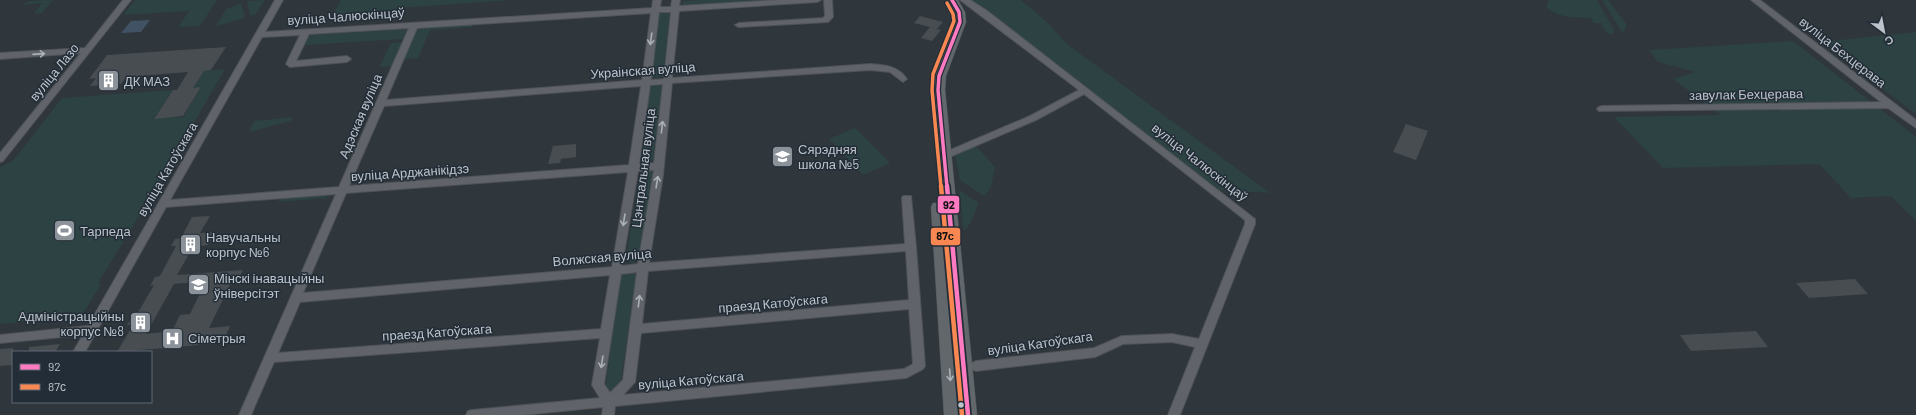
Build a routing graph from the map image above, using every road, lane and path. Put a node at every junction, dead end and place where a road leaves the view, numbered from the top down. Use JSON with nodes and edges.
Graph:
{"nodes":[{"id":1,"x":127,"y":0,"type":"edge"},
{"id":2,"x":279,"y":0,"type":"edge"},
{"id":3,"x":657,"y":0,"type":"edge"},
{"id":4,"x":817,"y":0,"type":"edge"},
{"id":5,"x":828,"y":0,"type":"edge"},
{"id":6,"x":943,"y":0,"type":"edge"},
{"id":7,"x":952,"y":0,"type":"edge"},
{"id":8,"x":964,"y":0,"type":"edge"},
{"id":9,"x":1755,"y":0,"type":"edge"},
{"id":10,"x":676,"y":4,"type":"edge"},
{"id":11,"x":655,"y":10,"type":"junction"},
{"id":12,"x":739,"y":25,"type":"dead end"},
{"id":13,"x":414,"y":26,"type":"junction"},
{"id":14,"x":306,"y":32,"type":"junction"},
{"id":15,"x":260,"y":35,"type":"junction"},
{"id":16,"x":88,"y":50,"type":"junction"},
{"id":17,"x":0,"y":56,"type":"edge"},
{"id":18,"x":348,"y":60,"type":"dead end"},
{"id":19,"x":903,"y":79,"type":"dead end"},
{"id":20,"x":667,"y":81,"type":"junction"},
{"id":21,"x":646,"y":82,"type":"junction"},
{"id":22,"x":1085,"y":90,"type":"junction"},
{"id":23,"x":380,"y":103,"type":"junction"},
{"id":24,"x":1890,"y":105,"type":"junction"},
{"id":25,"x":1602,"y":109,"type":"dead end"},
{"id":26,"x":1916,"y":125,"type":"edge"},
{"id":27,"x":944,"y":156,"type":"junction"},
{"id":28,"x":0,"y":159,"type":"edge"},
{"id":29,"x":658,"y":166,"type":"junction"},
{"id":30,"x":633,"y":167,"type":"junction"},
{"id":31,"x":343,"y":190,"type":"junction"},
{"id":32,"x":907,"y":198,"type":"dead end"},
{"id":33,"x":164,"y":204,"type":"junction"},
{"id":34,"x":912,"y":247,"type":"junction"},
{"id":35,"x":643,"y":268,"type":"junction"},
{"id":36,"x":616,"y":270,"type":"junction"},
{"id":37,"x":296,"y":298,"type":"junction"},
{"id":38,"x":914,"y":304,"type":"junction"},
{"id":39,"x":635,"y":329,"type":"junction"},
{"id":40,"x":92,"y":330,"type":"junction"},
{"id":41,"x":606,"y":333,"type":"junction"},
{"id":42,"x":0,"y":339,"type":"edge"},
{"id":43,"x":1201,"y":344,"type":"junction"},
{"id":44,"x":80,"y":351,"type":"edge"},
{"id":45,"x":270,"y":358,"type":"junction"},
{"id":46,"x":976,"y":366,"type":"dead end"},
{"id":47,"x":609,"y":402,"type":"junction"},
{"id":48,"x":245,"y":415,"type":"edge"},
{"id":49,"x":472,"y":415,"type":"edge"},
{"id":50,"x":608,"y":415,"type":"edge"},
{"id":51,"x":953,"y":415,"type":"edge"},
{"id":52,"x":968,"y":415,"type":"edge"},
{"id":53,"x":1174,"y":415,"type":"edge"}],
"edges":[{"from":1,"to":16,"type":"street","name":"вуліца Лазо"},
{"from":2,"to":15,"type":"street","name":"вуліца Катоўскага"},
{"from":3,"to":11,"type":"street","name":"Цэнтральная вуліца"},
{"from":4,"to":10,"type":"street","name":"вуліца Чалюскінцаў"},
{"from":5,"to":12,"type":"street"},
{"from":6,"to":51,"type":"main road","one_way":true},
{"from":7,"to":27,"type":"main road"},
{"from":8,"to":22,"type":"street","name":"вуліца Чалюскінцаў"},
{"from":9,"to":24,"type":"street","name":"вуліца Бехцерава"},
{"from":10,"to":11,"type":"street","name":"вуліца Чалюскінцаў"},
{"from":10,"to":20,"type":"street","name":"Цэнтральная вуліца"},
{"from":11,"to":13,"type":"street","name":"вуліца Чалюскінцаў"},
{"from":11,"to":21,"type":"street","name":"Цэнтральная вуліца","one_way":true},
{"from":13,"to":14,"type":"street","name":"вуліца Чалюскінцаў"},
{"from":13,"to":23,"type":"street","name":"Адэская вуліца"},
{"from":14,"to":15,"type":"street","name":"вуліца Чалюскінцаў"},
{"from":14,"to":18,"type":"street"},
{"from":15,"to":33,"type":"street","name":"вуліца Катоўскага"},
{"from":17,"to":16,"type":"street","one_way":true},
{"from":16,"to":28,"type":"street","name":"вуліца Лазо"},
{"from":19,"to":20,"type":"street","name":"Украінская вуліца"},
{"from":20,"to":21,"type":"street","name":"Украінская вуліца"},
{"from":29,"to":20,"type":"street","name":"Цэнтральная вуліца","one_way":true},
{"from":21,"to":23,"type":"street","name":"Украінская вуліца"},
{"from":21,"to":30,"type":"street","name":"Цэнтральная вуліца"},
{"from":22,"to":27,"type":"street"},
{"from":22,"to":43,"type":"street","name":"вуліца Чалюскінцаў"},
{"from":23,"to":31,"type":"street","name":"Адэская вуліца"},
{"from":24,"to":25,"type":"street","name":"завулак Бехцерава"},
{"from":24,"to":26,"type":"street","name":"вуліца Бехцерава"},
{"from":27,"to":52,"type":"main road"},
{"from":29,"to":30,"type":"street","name":"вуліца Арджанікідзэ"},
{"from":35,"to":29,"type":"street","name":"Цэнтральная вуліца","one_way":true},
{"from":30,"to":31,"type":"street","name":"вуліца Арджанікідзэ"},
{"from":30,"to":36,"type":"street","name":"Цэнтральная вуліца","one_way":true},
{"from":31,"to":33,"type":"street","name":"вуліца Арджанікідзэ"},
{"from":31,"to":37,"type":"street","name":"Адэская вуліца"},
{"from":32,"to":34,"type":"street"},
{"from":33,"to":40,"type":"street","name":"вуліца Катоўскага"},
{"from":34,"to":35,"type":"street","name":"Волжская вуліца"},
{"from":34,"to":38,"type":"street"},
{"from":35,"to":36,"type":"street","name":"Волжская вуліца"},
{"from":39,"to":35,"type":"street","name":"Цэнтральная вуліца","one_way":true},
{"from":36,"to":37,"type":"street","name":"Волжская вуліца"},
{"from":36,"to":41,"type":"street","name":"Цэнтральная вуліца"},
{"from":37,"to":45,"type":"street","name":"Адэская вуліца"},
{"from":38,"to":39,"type":"street","name":"праезд Катоўскага"},
{"from":38,"to":47,"type":"street","name":"вуліца Катоўскага"},
{"from":39,"to":47,"type":"street","name":"Цэнтральная вуліца"},
{"from":40,"to":42,"type":"street"},
{"from":40,"to":44,"type":"street","name":"вуліца Катоўскага"},
{"from":41,"to":45,"type":"street","name":"праезд Катоўскага"},
{"from":41,"to":47,"type":"street","name":"Цэнтральная вуліца","one_way":true},
{"from":43,"to":46,"type":"street","name":"вуліца Катоўскага"},
{"from":43,"to":53,"type":"street","name":"вуліца Чалюскінцаў"},
{"from":45,"to":48,"type":"street","name":"Адэская вуліца"},
{"from":47,"to":49,"type":"street","name":"вуліца Катоўскага"},
{"from":47,"to":50,"type":"street"}]}
